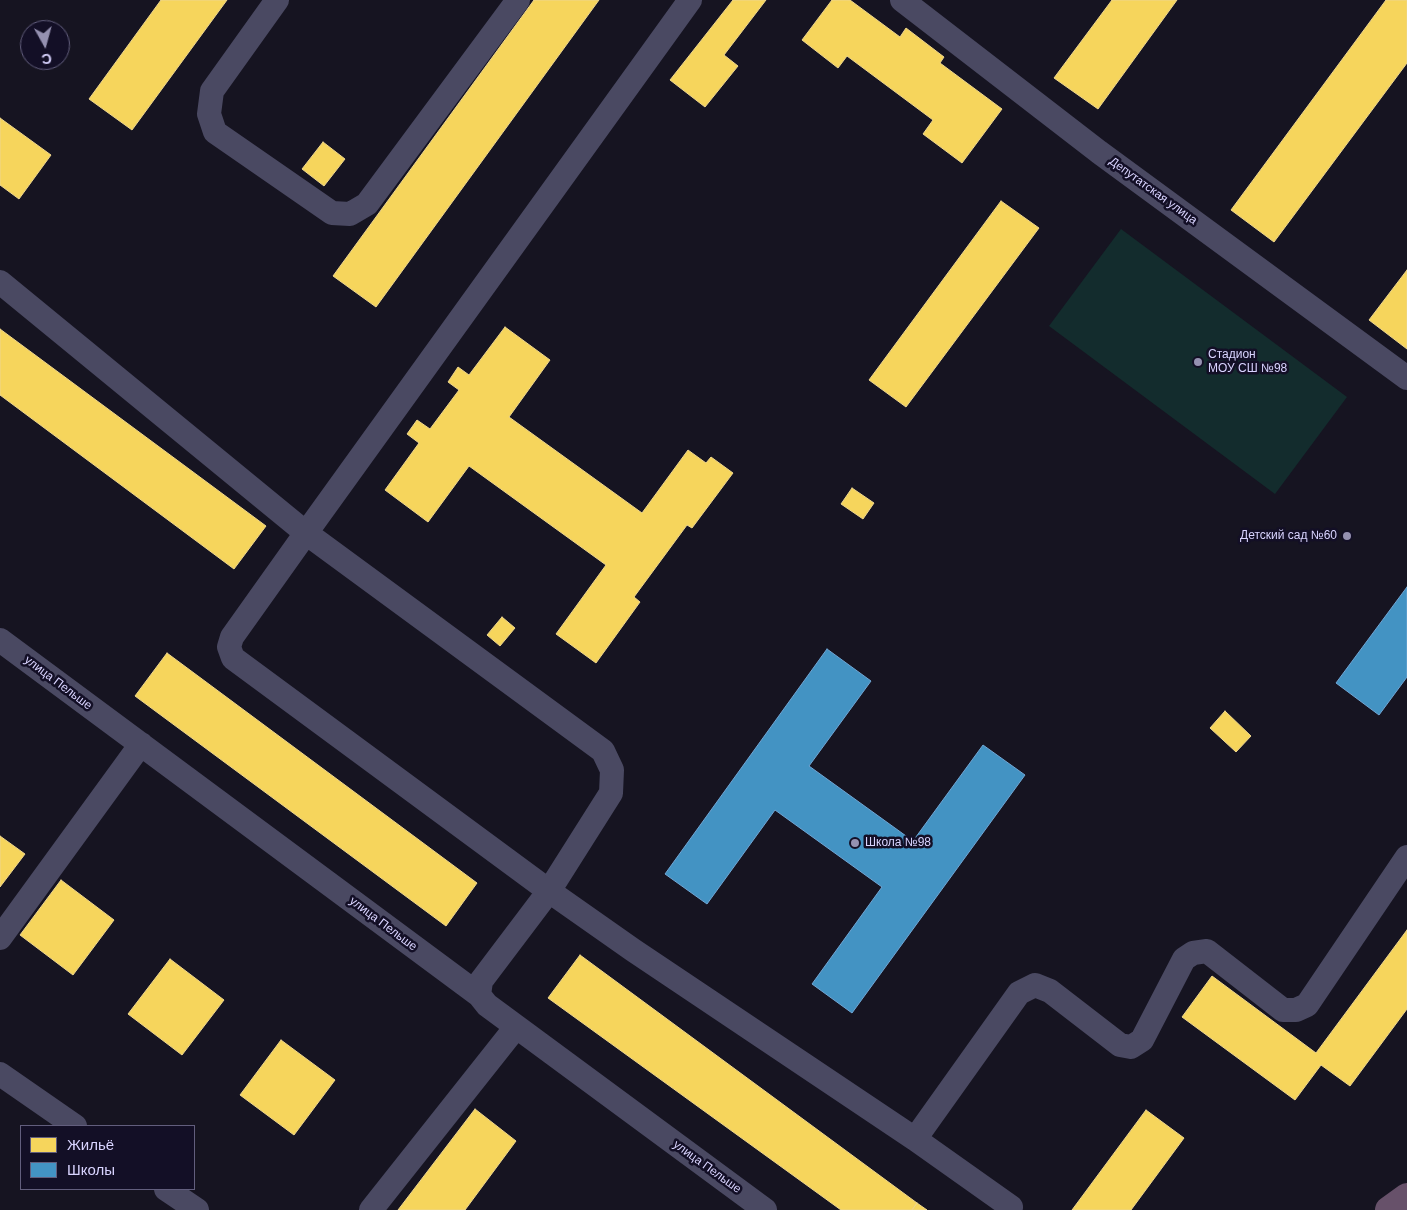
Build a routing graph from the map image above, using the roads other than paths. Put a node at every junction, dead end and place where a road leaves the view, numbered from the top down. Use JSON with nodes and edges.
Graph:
{"nodes":[{"id":1,"x":277,"y":0,"type":"edge"},
{"id":2,"x":518,"y":0,"type":"edge"},
{"id":3,"x":690,"y":0,"type":"edge"},
{"id":4,"x":902,"y":0,"type":"edge"},
{"id":5,"x":0,"y":282,"type":"edge"},
{"id":6,"x":1407,"y":378,"type":"edge"},
{"id":7,"x":306,"y":534,"type":"junction"},
{"id":8,"x":0,"y":640,"type":"edge"},
{"id":9,"x":141,"y":744,"type":"junction"},
{"id":10,"x":1407,"y":857,"type":"edge"},
{"id":11,"x":549,"y":891,"type":"junction"},
{"id":12,"x":0,"y":938,"type":"edge"},
{"id":13,"x":479,"y":995,"type":"junction"},
{"id":14,"x":516,"y":1027,"type":"junction"},
{"id":15,"x":0,"y":1074,"type":"edge"},
{"id":16,"x":74,"y":1125,"type":"edge"},
{"id":17,"x":915,"y":1139,"type":"junction"},
{"id":18,"x":167,"y":1190,"type":"edge"},
{"id":19,"x":1407,"y":1197,"type":"edge"},
{"id":20,"x":1011,"y":1207,"type":"dead end"},
{"id":21,"x":197,"y":1210,"type":"edge"},
{"id":22,"x":371,"y":1210,"type":"edge"},
{"id":23,"x":765,"y":1210,"type":"edge"},
{"id":24,"x":1389,"y":1210,"type":"edge"}],
"edges":[{"from":1,"to":2,"type":"street"},
{"from":3,"to":7,"type":"street"},
{"from":4,"to":6,"type":"street","name":"Депутатская улица"},
{"from":5,"to":7,"type":"street"},
{"from":7,"to":11,"type":"street"},
{"from":7,"to":11,"type":"street"},
{"from":8,"to":9,"type":"street","name":"улица Пельше"},
{"from":9,"to":12,"type":"street"},
{"from":9,"to":13,"type":"street","name":"улица Пельше"},
{"from":10,"to":17,"type":"street"},
{"from":11,"to":13,"type":"street"},
{"from":11,"to":17,"type":"street"},
{"from":13,"to":14,"type":"street","name":"улица Пельше"},
{"from":14,"to":22,"type":"street"},
{"from":14,"to":23,"type":"street","name":"улица Пельше"},
{"from":15,"to":16,"type":"street"},
{"from":17,"to":20,"type":"street"},
{"from":18,"to":21,"type":"street"},
{"from":19,"to":24,"type":"highway"}]}
